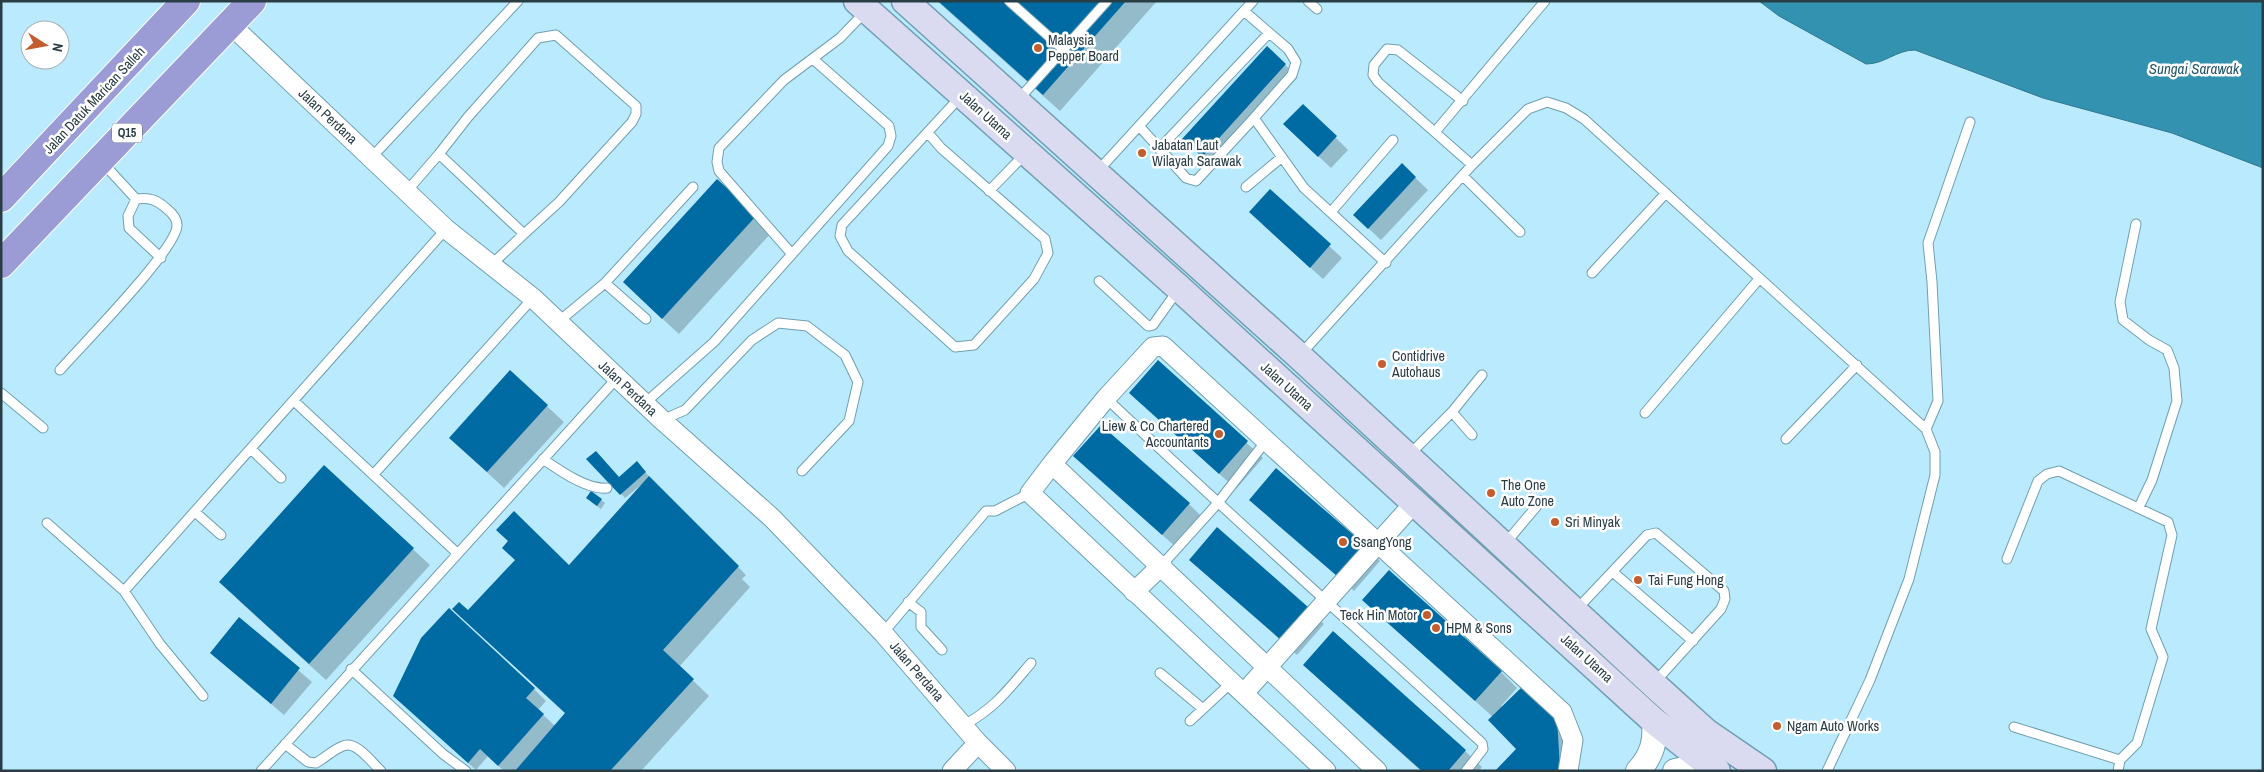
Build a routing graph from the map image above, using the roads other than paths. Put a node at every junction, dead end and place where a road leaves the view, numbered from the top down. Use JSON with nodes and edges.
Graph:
{"nodes":[{"id":1,"x":186,"y":1,"type":"edge"},
{"id":2,"x":252,"y":1,"type":"edge"},
{"id":3,"x":518,"y":1,"type":"edge"},
{"id":4,"x":905,"y":1,"type":"edge"},
{"id":5,"x":1009,"y":1,"type":"edge"},
{"id":6,"x":1108,"y":1,"type":"edge"},
{"id":7,"x":1253,"y":1,"type":"edge"},
{"id":8,"x":1308,"y":1,"type":"edge"},
{"id":9,"x":1545,"y":1,"type":"edge"},
{"id":10,"x":862,"y":6,"type":"edge"},
{"id":11,"x":1317,"y":9,"type":"dead end"},
{"id":12,"x":1244,"y":11,"type":"junction"},
{"id":13,"x":231,"y":25,"type":"junction"},
{"id":14,"x":1269,"y":33,"type":"junction"},
{"id":15,"x":1064,"y":51,"type":"junction"},
{"id":16,"x":814,"y":59,"type":"junction"},
{"id":17,"x":962,"y":94,"type":"junction"},
{"id":18,"x":1463,"y":101,"type":"junction"},
{"id":19,"x":1016,"y":102,"type":"junction"},
{"id":20,"x":1254,"y":118,"type":"junction"},
{"id":21,"x":1970,"y":122,"type":"dead end"},
{"id":22,"x":1140,"y":127,"type":"junction"},
{"id":23,"x":1435,"y":132,"type":"junction"},
{"id":24,"x":929,"y":134,"type":"junction"},
{"id":25,"x":1393,"y":140,"type":"dead end"},
{"id":26,"x":1159,"y":148,"type":"junction"},
{"id":27,"x":1027,"y":152,"type":"junction"},
{"id":28,"x":439,"y":154,"type":"junction"},
{"id":29,"x":372,"y":157,"type":"junction"},
{"id":30,"x":1282,"y":157,"type":"junction"},
{"id":31,"x":100,"y":160,"type":"junction"},
{"id":32,"x":1472,"y":165,"type":"junction"},
{"id":33,"x":1096,"y":174,"type":"junction"},
{"id":34,"x":1463,"y":176,"type":"junction"},
{"id":35,"x":5,"y":186,"type":"edge"},
{"id":36,"x":693,"y":187,"type":"dead end"},
{"id":37,"x":1246,"y":187,"type":"dead end"},
{"id":38,"x":407,"y":191,"type":"junction"},
{"id":39,"x":989,"y":191,"type":"junction"},
{"id":40,"x":1666,"y":193,"type":"junction"},
{"id":41,"x":136,"y":199,"type":"junction"},
{"id":42,"x":1331,"y":212,"type":"junction"},
{"id":43,"x":2136,"y":224,"type":"dead end"},
{"id":44,"x":446,"y":229,"type":"junction"},
{"id":45,"x":1520,"y":232,"type":"dead end"},
{"id":46,"x":524,"y":234,"type":"junction"},
{"id":47,"x":791,"y":253,"type":"junction"},
{"id":48,"x":161,"y":258,"type":"junction"},
{"id":49,"x":1386,"y":262,"type":"junction"},
{"id":50,"x":1,"y":264,"type":"edge"},
{"id":51,"x":491,"y":265,"type":"junction"},
{"id":52,"x":1592,"y":273,"type":"dead end"},
{"id":53,"x":1760,"y":279,"type":"junction"},
{"id":54,"x":1099,"y":281,"type":"dead end"},
{"id":55,"x":605,"y":284,"type":"junction"},
{"id":56,"x":1179,"y":288,"type":"junction"},
{"id":57,"x":533,"y":298,"type":"junction"},
{"id":58,"x":646,"y":318,"type":"dead end"},
{"id":59,"x":558,"y":322,"type":"junction"},
{"id":60,"x":1299,"y":356,"type":"junction"},
{"id":61,"x":1857,"y":365,"type":"junction"},
{"id":62,"x":60,"y":370,"type":"dead end"},
{"id":63,"x":1482,"y":375,"type":"dead end"},
{"id":64,"x":617,"y":378,"type":"junction"},
{"id":65,"x":1,"y":393,"type":"edge"},
{"id":66,"x":1106,"y":398,"type":"junction"},
{"id":67,"x":294,"y":401,"type":"junction"},
{"id":68,"x":645,"y":403,"type":"junction"},
{"id":69,"x":1452,"y":412,"type":"junction"},
{"id":70,"x":1645,"y":413,"type":"dead end"},
{"id":71,"x":662,"y":420,"type":"junction"},
{"id":72,"x":43,"y":428,"type":"dead end"},
{"id":73,"x":1926,"y":428,"type":"junction"},
{"id":74,"x":1472,"y":435,"type":"dead end"},
{"id":75,"x":1786,"y":439,"type":"dead end"},
{"id":76,"x":1266,"y":441,"type":"junction"},
{"id":77,"x":251,"y":449,"type":"junction"},
{"id":78,"x":1408,"y":457,"type":"junction"},
{"id":79,"x":543,"y":458,"type":"junction"},
{"id":80,"x":1052,"y":464,"type":"junction"},
{"id":81,"x":802,"y":471,"type":"dead end"},
{"id":82,"x":373,"y":475,"type":"junction"},
{"id":83,"x":281,"y":478,"type":"dead end"},
{"id":84,"x":607,"y":488,"type":"dead end"},
{"id":85,"x":1030,"y":493,"type":"junction"},
{"id":86,"x":1541,"y":501,"type":"dead end"},
{"id":87,"x":1415,"y":502,"type":"junction"},
{"id":88,"x":1217,"y":504,"type":"junction"},
{"id":89,"x":2139,"y":507,"type":"junction"},
{"id":90,"x":196,"y":512,"type":"junction"},
{"id":91,"x":47,"y":523,"type":"dead end"},
{"id":92,"x":221,"y":535,"type":"dead end"},
{"id":93,"x":1378,"y":544,"type":"junction"},
{"id":94,"x":1504,"y":546,"type":"junction"},
{"id":95,"x":457,"y":553,"type":"junction"},
{"id":96,"x":2007,"y":560,"type":"dead end"},
{"id":97,"x":1162,"y":565,"type":"junction"},
{"id":98,"x":1614,"y":573,"type":"junction"},
{"id":99,"x":124,"y":591,"type":"junction"},
{"id":100,"x":1134,"y":592,"type":"junction"},
{"id":101,"x":1328,"y":601,"type":"junction"},
{"id":102,"x":908,"y":602,"type":"junction"},
{"id":103,"x":1575,"y":611,"type":"junction"},
{"id":104,"x":884,"y":634,"type":"junction"},
{"id":105,"x":1693,"y":641,"type":"junction"},
{"id":106,"x":942,"y":650,"type":"dead end"},
{"id":107,"x":1031,"y":663,"type":"dead end"},
{"id":108,"x":1267,"y":665,"type":"junction"},
{"id":109,"x":351,"y":669,"type":"junction"},
{"id":110,"x":1160,"y":673,"type":"dead end"},
{"id":111,"x":1653,"y":684,"type":"junction"},
{"id":112,"x":1238,"y":687,"type":"junction"},
{"id":113,"x":202,"y":696,"type":"dead end"},
{"id":114,"x":1203,"y":710,"type":"junction"},
{"id":115,"x":1190,"y":721,"type":"dead end"},
{"id":116,"x":1654,"y":721,"type":"junction"},
{"id":117,"x":964,"y":725,"type":"junction"},
{"id":118,"x":2014,"y":727,"type":"dead end"},
{"id":119,"x":978,"y":742,"type":"junction"},
{"id":120,"x":284,"y":744,"type":"junction"},
{"id":121,"x":2120,"y":760,"type":"junction"},
{"id":122,"x":1716,"y":770,"type":"edge"},
{"id":123,"x":261,"y":771,"type":"edge"},
{"id":124,"x":381,"y":771,"type":"edge"},
{"id":125,"x":466,"y":771,"type":"edge"},
{"id":126,"x":952,"y":771,"type":"edge"},
{"id":127,"x":1006,"y":771,"type":"edge"},
{"id":128,"x":1326,"y":771,"type":"edge"},
{"id":129,"x":1377,"y":771,"type":"edge"},
{"id":130,"x":1466,"y":771,"type":"edge"},
{"id":131,"x":1568,"y":771,"type":"edge"},
{"id":132,"x":1638,"y":771,"type":"edge"},
{"id":133,"x":1675,"y":771,"type":"edge"},
{"id":134,"x":1763,"y":771,"type":"edge"},
{"id":135,"x":1827,"y":771,"type":"edge"},
{"id":136,"x":2118,"y":771,"type":"edge"}],
"edges":[{"from":1,"to":35,"type":"highway","name":"Jalan Datuk Marican Salleh"},
{"from":2,"to":13,"type":"highway","number":"Q15"},
{"from":3,"to":29,"type":"lane"},
{"from":4,"to":19,"type":"main road","name":"Jalan Utama"},
{"from":5,"to":15,"type":"lane"},
{"from":6,"to":15,"type":"lane"},
{"from":7,"to":12,"type":"lane"},
{"from":8,"to":11,"type":"lane"},
{"from":9,"to":18,"type":"lane"},
{"from":10,"to":16,"type":"lane"},
{"from":10,"to":17,"type":"main road","name":"Jalan Utama"},
{"from":12,"to":14,"type":"lane"},
{"from":12,"to":22,"type":"lane"},
{"from":13,"to":29,"type":"street","name":"Jalan Perdana"},
{"from":13,"to":31,"type":"highway","number":"Q15"},
{"from":14,"to":20,"type":"lane"},
{"from":14,"to":26,"type":"lane"},
{"from":15,"to":19,"type":"lane"},
{"from":16,"to":47,"type":"lane"},
{"from":16,"to":47,"type":"lane"},
{"from":17,"to":24,"type":"lane"},
{"from":17,"to":27,"type":"main road","name":"Jalan Utama"},
{"from":18,"to":23,"type":"lane"},
{"from":18,"to":23,"type":"lane"},
{"from":19,"to":33,"type":"main road","name":"Jalan Utama"},
{"from":20,"to":26,"type":"lane"},
{"from":20,"to":30,"type":"lane"},
{"from":21,"to":73,"type":"lane"},
{"from":22,"to":26,"type":"lane"},
{"from":22,"to":33,"type":"lane"},
{"from":23,"to":32,"type":"lane"},
{"from":24,"to":39,"type":"lane"},
{"from":24,"to":39,"type":"lane"},
{"from":25,"to":42,"type":"lane"},
{"from":27,"to":39,"type":"lane"},
{"from":27,"to":56,"type":"main road","name":"Jalan Utama"},
{"from":28,"to":38,"type":"lane"},
{"from":28,"to":46,"type":"lane"},
{"from":28,"to":46,"type":"lane"},
{"from":29,"to":38,"type":"street","name":"Jalan Perdana"},
{"from":30,"to":37,"type":"lane"},
{"from":30,"to":42,"type":"lane"},
{"from":31,"to":41,"type":"lane"},
{"from":31,"to":50,"type":"highway","number":"Q15"},
{"from":32,"to":34,"type":"lane"},
{"from":32,"to":40,"type":"lane"},
{"from":33,"to":60,"type":"main road","name":"Jalan Utama"},
{"from":34,"to":45,"type":"lane"},
{"from":34,"to":49,"type":"lane"},
{"from":36,"to":55,"type":"lane"},
{"from":38,"to":44,"type":"street","name":"Jalan Perdana"},
{"from":40,"to":52,"type":"lane"},
{"from":40,"to":53,"type":"lane"},
{"from":41,"to":48,"type":"lane"},
{"from":41,"to":48,"type":"lane"},
{"from":42,"to":49,"type":"lane"},
{"from":43,"to":89,"type":"lane"},
{"from":44,"to":51,"type":"street","name":"Jalan Perdana"},
{"from":44,"to":67,"type":"lane"},
{"from":46,"to":51,"type":"lane"},
{"from":47,"to":68,"type":"lane"},
{"from":48,"to":62,"type":"lane"},
{"from":49,"to":60,"type":"lane"},
{"from":51,"to":57,"type":"street","name":"Jalan Perdana"},
{"from":53,"to":61,"type":"lane"},
{"from":53,"to":70,"type":"lane"},
{"from":54,"to":56,"type":"lane"},
{"from":55,"to":58,"type":"lane"},
{"from":55,"to":59,"type":"lane"},
{"from":56,"to":87,"type":"main road","name":"Jalan Utama"},
{"from":57,"to":59,"type":"street","name":"Jalan Perdana"},
{"from":57,"to":82,"type":"lane"},
{"from":59,"to":64,"type":"street","name":"Jalan Perdana"},
{"from":60,"to":78,"type":"main road","name":"Jalan Utama"},
{"from":61,"to":73,"type":"lane"},
{"from":61,"to":75,"type":"lane"},
{"from":63,"to":69,"type":"lane"},
{"from":64,"to":68,"type":"street","name":"Jalan Perdana"},
{"from":64,"to":79,"type":"lane"},
{"from":65,"to":72,"type":"lane"},
{"from":66,"to":76,"type":"street"},
{"from":66,"to":80,"type":"street"},
{"from":66,"to":88,"type":"lane"},
{"from":67,"to":77,"type":"lane"},
{"from":67,"to":82,"type":"lane"},
{"from":68,"to":71,"type":"street","name":"Jalan Perdana"},
{"from":69,"to":74,"type":"lane"},
{"from":69,"to":78,"type":"lane"},
{"from":71,"to":81,"type":"lane"},
{"from":71,"to":104,"type":"street","name":"Jalan Perdana"},
{"from":73,"to":135,"type":"lane"},
{"from":76,"to":88,"type":"lane"},
{"from":76,"to":93,"type":"street"},
{"from":77,"to":83,"type":"lane"},
{"from":77,"to":90,"type":"lane"},
{"from":78,"to":94,"type":"main road","name":"Jalan Utama"},
{"from":79,"to":84,"type":"lane"},
{"from":79,"to":95,"type":"lane"},
{"from":80,"to":85,"type":"street"},
{"from":80,"to":97,"type":"street"},
{"from":82,"to":95,"type":"lane"},
{"from":85,"to":100,"type":"street"},
{"from":85,"to":102,"type":"lane"},
{"from":86,"to":94,"type":"lane"},
{"from":87,"to":93,"type":"street"},
{"from":87,"to":116,"type":"main road","name":"Jalan Utama"},
{"from":88,"to":97,"type":"lane"},
{"from":88,"to":101,"type":"lane"},
{"from":89,"to":96,"type":"lane"},
{"from":89,"to":121,"type":"lane"},
{"from":90,"to":92,"type":"lane"},
{"from":90,"to":99,"type":"lane"},
{"from":91,"to":99,"type":"lane"},
{"from":93,"to":101,"type":"street"},
{"from":93,"to":131,"type":"street"},
{"from":94,"to":103,"type":"main road","name":"Jalan Utama"},
{"from":95,"to":109,"type":"lane"},
{"from":97,"to":100,"type":"street"},
{"from":97,"to":108,"type":"street"},
{"from":98,"to":103,"type":"lane"},
{"from":98,"to":105,"type":"lane"},
{"from":98,"to":105,"type":"lane"},
{"from":99,"to":113,"type":"lane"},
{"from":100,"to":112,"type":"street"},
{"from":101,"to":108,"type":"street"},
{"from":101,"to":130,"type":"lane"},
{"from":102,"to":104,"type":"lane"},
{"from":102,"to":106,"type":"lane"},
{"from":103,"to":111,"type":"main road","name":"Jalan Utama"},
{"from":104,"to":117,"type":"street","name":"Jalan Perdana"},
{"from":105,"to":111,"type":"lane"},
{"from":107,"to":117,"type":"lane"},
{"from":108,"to":112,"type":"street"},
{"from":108,"to":129,"type":"street"},
{"from":109,"to":120,"type":"lane"},
{"from":109,"to":125,"type":"lane"},
{"from":110,"to":114,"type":"lane"},
{"from":111,"to":134,"type":"main road","name":"Jalan Utama"},
{"from":112,"to":114,"type":"lane"},
{"from":112,"to":128,"type":"street"},
{"from":114,"to":115,"type":"lane"},
{"from":116,"to":122,"type":"main road","name":"Jalan Utama"},
{"from":116,"to":132,"type":"street"},
{"from":117,"to":119,"type":"street","name":"Jalan Perdana"},
{"from":118,"to":121,"type":"lane"},
{"from":119,"to":126,"type":"street"},
{"from":119,"to":127,"type":"street","name":"Jalan Perdana"},
{"from":120,"to":123,"type":"lane"},
{"from":120,"to":124,"type":"lane"},
{"from":121,"to":136,"type":"lane"},
{"from":122,"to":133,"type":"street"}]}
